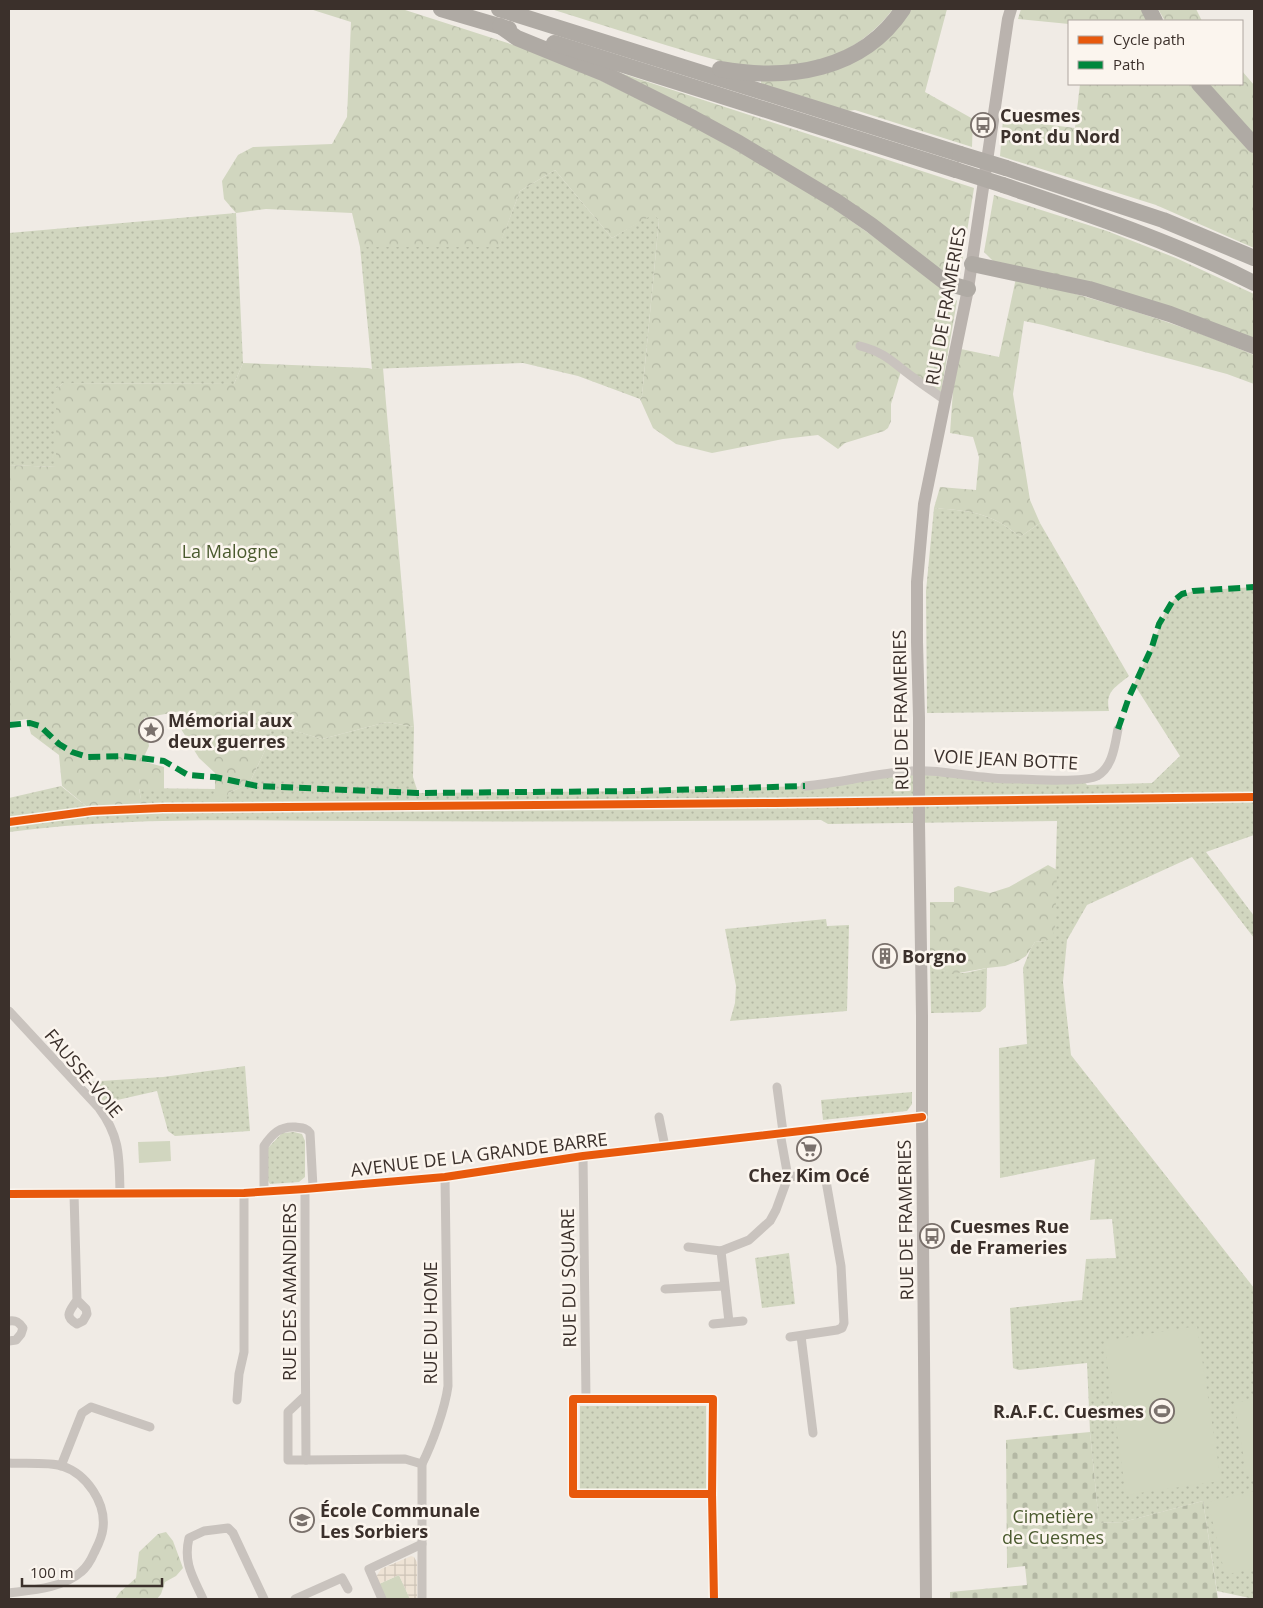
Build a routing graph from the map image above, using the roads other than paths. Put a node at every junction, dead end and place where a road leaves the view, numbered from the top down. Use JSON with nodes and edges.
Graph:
{"nodes":[{"id":1,"x":441,"y":9,"type":"edge"},
{"id":2,"x":499,"y":9,"type":"edge"},
{"id":3,"x":903,"y":9,"type":"edge"},
{"id":4,"x":1011,"y":9,"type":"edge"},
{"id":5,"x":500,"y":26,"type":"junction"},
{"id":6,"x":688,"y":68,"type":"junction"},
{"id":7,"x":1200,"y":85,"type":"edge"},
{"id":8,"x":1254,"y":145,"type":"edge"},
{"id":9,"x":1254,"y":258,"type":"edge"},
{"id":10,"x":972,"y":264,"type":"junction"},
{"id":11,"x":1254,"y":283,"type":"edge"},
{"id":12,"x":968,"y":289,"type":"junction"},
{"id":13,"x":860,"y":346,"type":"dead end"},
{"id":14,"x":1254,"y":346,"type":"edge"},
{"id":15,"x":946,"y":401,"type":"junction"},
{"id":16,"x":1118,"y":728,"type":"dead end"},
{"id":17,"x":919,"y":771,"type":"junction"},
{"id":18,"x":805,"y":786,"type":"dead end"},
{"id":19,"x":9,"y":1011,"type":"edge"},
{"id":20,"x":777,"y":1087,"type":"dead end"},
{"id":21,"x":659,"y":1117,"type":"dead end"},
{"id":22,"x":922,"y":1117,"type":"junction"},
{"id":23,"x":782,"y":1132,"type":"junction"},
{"id":24,"x":665,"y":1146,"type":"junction"},
{"id":25,"x":583,"y":1156,"type":"junction"},
{"id":26,"x":445,"y":1177,"type":"junction"},
{"id":27,"x":788,"y":1177,"type":"junction"},
{"id":28,"x":309,"y":1188,"type":"junction"},
{"id":29,"x":264,"y":1192,"type":"junction"},
{"id":30,"x":120,"y":1193,"type":"junction"},
{"id":31,"x":244,"y":1193,"type":"junction"},
{"id":32,"x":9,"y":1194,"type":"edge"},
{"id":33,"x":74,"y":1194,"type":"junction"},
{"id":34,"x":688,"y":1247,"type":"dead end"},
{"id":35,"x":721,"y":1251,"type":"junction"},
{"id":36,"x":724,"y":1286,"type":"junction"},
{"id":37,"x":665,"y":1289,"type":"dead end"},
{"id":38,"x":77,"y":1300,"type":"dead end"},
{"id":39,"x":9,"y":1321,"type":"edge"},
{"id":40,"x":743,"y":1321,"type":"dead end"},
{"id":41,"x":729,"y":1322,"type":"junction"},
{"id":42,"x":713,"y":1324,"type":"dead end"},
{"id":43,"x":801,"y":1336,"type":"junction"},
{"id":44,"x":790,"y":1337,"type":"dead end"},
{"id":45,"x":9,"y":1341,"type":"edge"},
{"id":46,"x":306,"y":1396,"type":"junction"},
{"id":47,"x":586,"y":1399,"type":"junction"},
{"id":48,"x":237,"y":1400,"type":"dead end"},
{"id":49,"x":150,"y":1427,"type":"dead end"},
{"id":50,"x":813,"y":1433,"type":"dead end"},
{"id":51,"x":306,"y":1460,"type":"junction"},
{"id":52,"x":9,"y":1463,"type":"edge"},
{"id":53,"x":422,"y":1464,"type":"junction"},
{"id":54,"x":61,"y":1466,"type":"junction"},
{"id":55,"x":712,"y":1494,"type":"junction"},
{"id":56,"x":422,"y":1544,"type":"junction"},
{"id":57,"x":348,"y":1589,"type":"dead end"},
{"id":58,"x":9,"y":1593,"type":"edge"},
{"id":59,"x":28,"y":1595,"type":"edge"},
{"id":60,"x":203,"y":1599,"type":"edge"},
{"id":61,"x":264,"y":1599,"type":"edge"},
{"id":62,"x":295,"y":1599,"type":"edge"},
{"id":63,"x":382,"y":1599,"type":"edge"},
{"id":64,"x":422,"y":1599,"type":"edge"},
{"id":65,"x":714,"y":1599,"type":"edge"},
{"id":66,"x":926,"y":1599,"type":"edge"}],
"edges":[{"from":1,"to":5,"type":"highway"},
{"from":2,"to":6,"type":"highway"},
{"from":3,"to":6,"type":"highway"},
{"from":4,"to":10,"type":"main road","name":"RUE DE FRAMERIES"},
{"from":5,"to":11,"type":"highway","bridge":true},
{"from":5,"to":12,"type":"highway"},
{"from":6,"to":9,"type":"highway","bridge":true},
{"from":7,"to":8,"type":"highway"},
{"from":10,"to":12,"type":"main road","name":"RUE DE FRAMERIES"},
{"from":10,"to":14,"type":"highway"},
{"from":12,"to":15,"type":"main road","name":"RUE DE FRAMERIES"},
{"from":13,"to":15,"type":"street"},
{"from":15,"to":17,"type":"main road","name":"RUE DE FRAMERIES"},
{"from":16,"to":17,"type":"street","name":"VOIE JEAN BOTTE"},
{"from":17,"to":18,"type":"street","name":"VOIE JEAN BOTTE"},
{"from":17,"to":22,"type":"main road","name":"RUE DE FRAMERIES"},
{"from":19,"to":30,"type":"street","name":"FAUSSE-VOIE"},
{"from":20,"to":23,"type":"street"},
{"from":21,"to":24,"type":"street"},
{"from":22,"to":23,"type":"street","name":"AVENUE DE LA GRANDE BARRE"},
{"from":22,"to":66,"type":"main road","name":"RUE DE FRAMERIES"},
{"from":23,"to":24,"type":"street","name":"AVENUE DE LA GRANDE BARRE"},
{"from":23,"to":27,"type":"street"},
{"from":24,"to":25,"type":"street","name":"AVENUE DE LA GRANDE BARRE"},
{"from":25,"to":26,"type":"street","name":"AVENUE DE LA GRANDE BARRE"},
{"from":25,"to":47,"type":"street","name":"RUE DU SQUARE"},
{"from":26,"to":28,"type":"street","name":"AVENUE DE LA GRANDE BARRE"},
{"from":26,"to":53,"type":"street","name":"RUE DU HOME"},
{"from":27,"to":35,"type":"street"},
{"from":27,"to":43,"type":"street"},
{"from":28,"to":29,"type":"street","name":"AVENUE DE LA GRANDE BARRE"},
{"from":28,"to":29,"type":"street"},
{"from":28,"to":46,"type":"street","name":"RUE DES AMANDIERS"},
{"from":29,"to":31,"type":"street","name":"AVENUE DE LA GRANDE BARRE"},
{"from":30,"to":31,"type":"street","name":"AVENUE DE LA GRANDE BARRE"},
{"from":30,"to":33,"type":"street","name":"AVENUE DE LA GRANDE BARRE"},
{"from":31,"to":48,"type":"street"},
{"from":32,"to":33,"type":"street","name":"AVENUE DE LA GRANDE BARRE"},
{"from":33,"to":38,"type":"street"},
{"from":34,"to":35,"type":"street"},
{"from":35,"to":36,"type":"street"},
{"from":36,"to":37,"type":"street"},
{"from":36,"to":41,"type":"street"},
{"from":39,"to":45,"type":"street"},
{"from":40,"to":41,"type":"street"},
{"from":41,"to":42,"type":"street"},
{"from":43,"to":44,"type":"street"},
{"from":43,"to":50,"type":"street"},
{"from":46,"to":51,"type":"street","name":"RUE DES AMANDIERS"},
{"from":46,"to":51,"type":"street","name":"RUE DES AMANDIERS"},
{"from":47,"to":55,"type":"street"},
{"from":47,"to":55,"type":"street"},
{"from":49,"to":54,"type":"street"},
{"from":51,"to":53,"type":"street","name":"RUE DES AMANDIERS"},
{"from":52,"to":54,"type":"street"},
{"from":53,"to":56,"type":"street"},
{"from":54,"to":59,"type":"street"},
{"from":55,"to":65,"type":"street"},
{"from":56,"to":63,"type":"street"},
{"from":56,"to":64,"type":"street"},
{"from":57,"to":62,"type":"street"},
{"from":58,"to":59,"type":"street"},
{"from":60,"to":61,"type":"street"}]}
